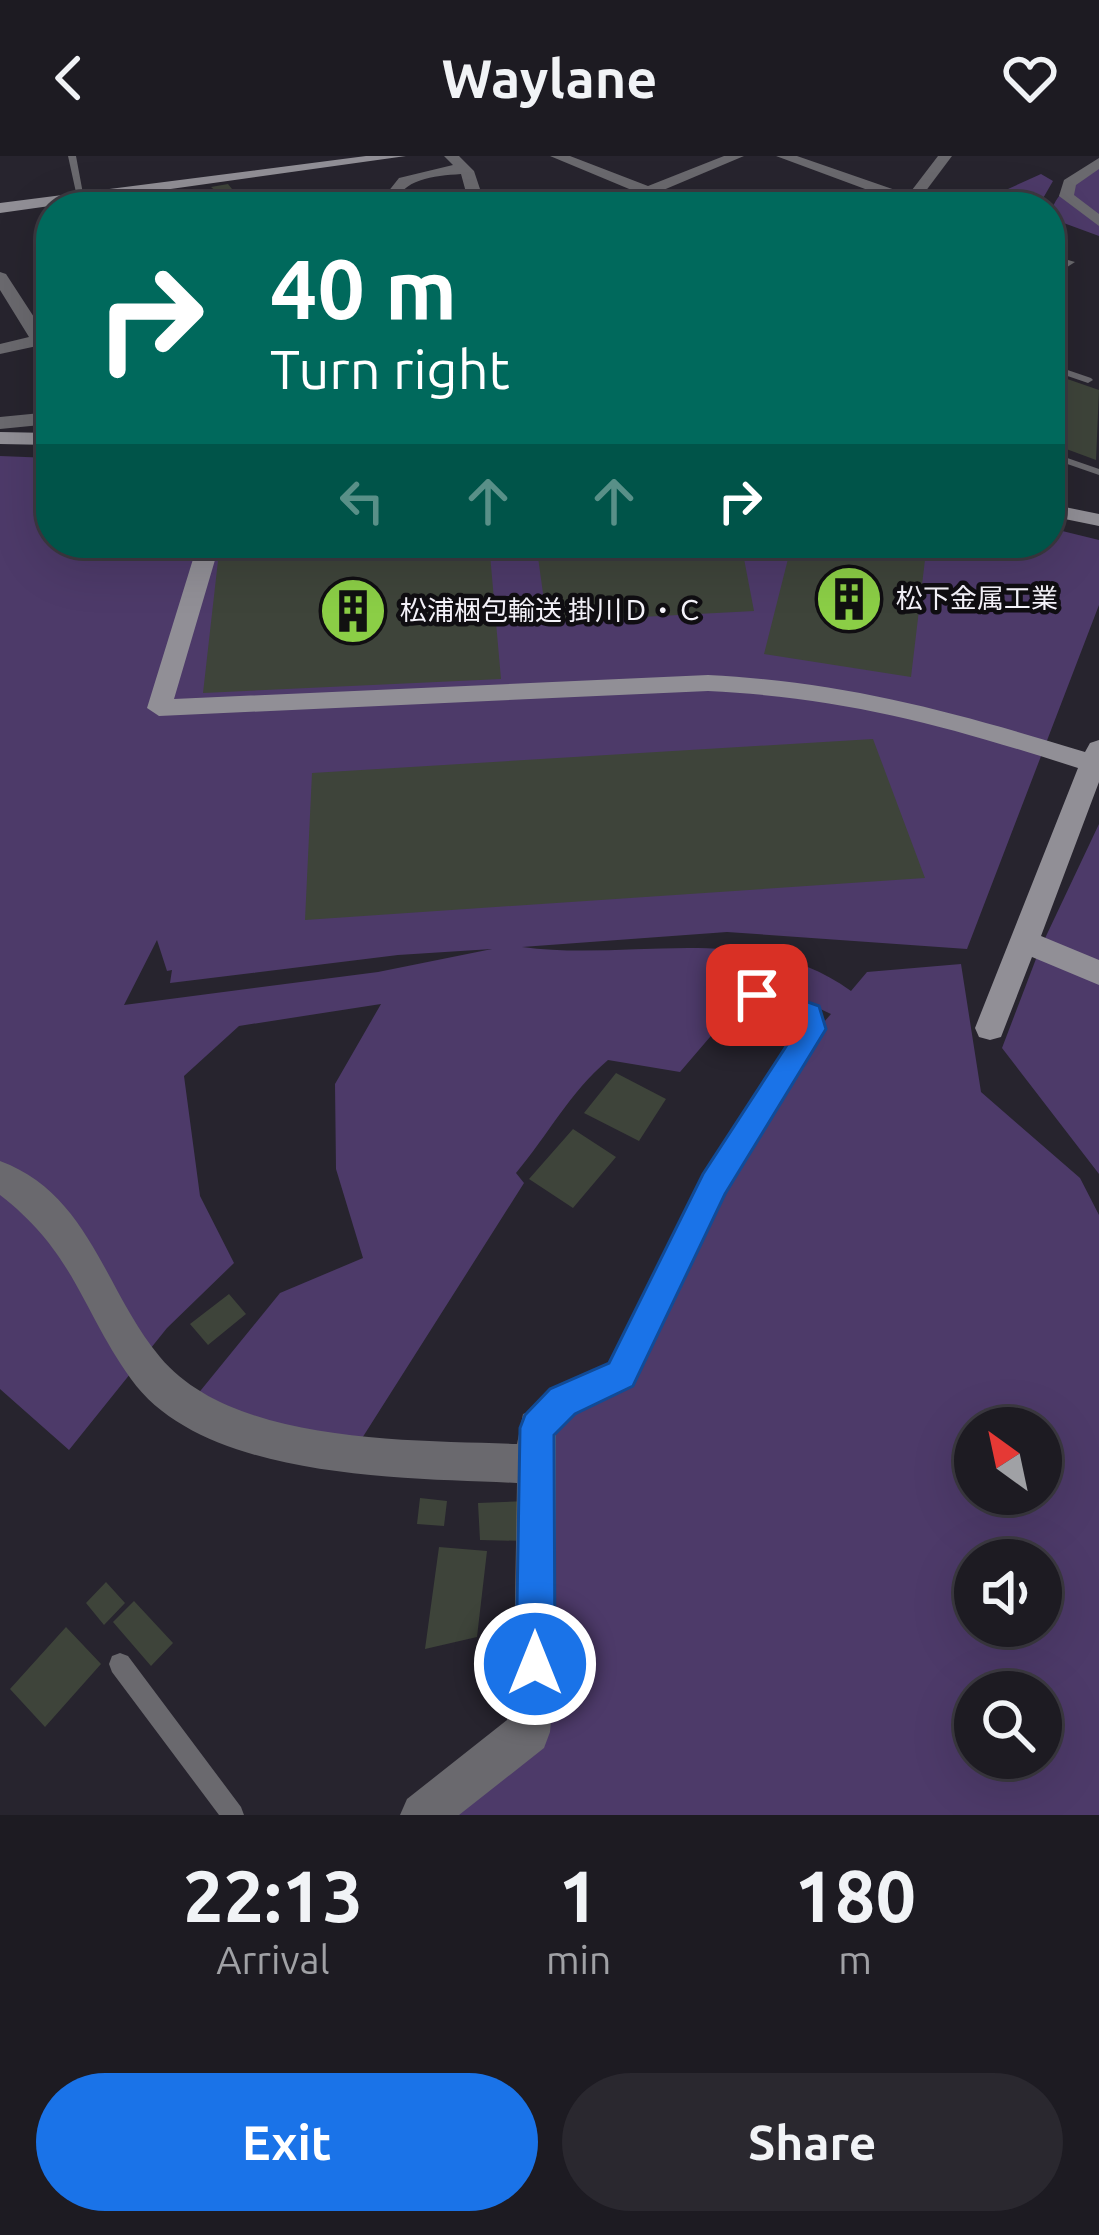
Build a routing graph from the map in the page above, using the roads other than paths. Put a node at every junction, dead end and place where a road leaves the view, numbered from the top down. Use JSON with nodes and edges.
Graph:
{"nodes":[{"id":1,"x":72,"y":156,"type":"edge"},
{"id":2,"x":399,"y":156,"type":"edge"},
{"id":3,"x":410,"y":156,"type":"edge"},
{"id":4,"x":451,"y":156,"type":"edge"},
{"id":5,"x":557,"y":156,"type":"edge"},
{"id":6,"x":737,"y":156,"type":"edge"},
{"id":7,"x":783,"y":156,"type":"edge"},
{"id":8,"x":945,"y":156,"type":"edge"},
{"id":9,"x":1099,"y":162,"type":"edge"},
{"id":10,"x":464,"y":169,"type":"junction"},
{"id":11,"x":422,"y":172,"type":"junction"},
{"id":12,"x":80,"y":192,"type":"edge"},
{"id":13,"x":120,"y":192,"type":"edge"},
{"id":14,"x":391,"y":192,"type":"edge"},
{"id":15,"x":472,"y":192,"type":"edge"},
{"id":16,"x":635,"y":192,"type":"edge"},
{"id":17,"x":664,"y":192,"type":"edge"},
{"id":18,"x":889,"y":192,"type":"edge"},
{"id":19,"x":918,"y":192,"type":"edge"},
{"id":20,"x":36,"y":203,"type":"edge"},
{"id":21,"x":0,"y":208,"type":"edge"},
{"id":22,"x":1099,"y":221,"type":"edge"},
{"id":23,"x":1071,"y":262,"type":"dead end"},
{"id":24,"x":1065,"y":266,"type":"edge"},
{"id":25,"x":0,"y":277,"type":"edge"},
{"id":26,"x":36,"y":326,"type":"edge"},
{"id":27,"x":36,"y":341,"type":"edge"},
{"id":28,"x":0,"y":349,"type":"edge"},
{"id":29,"x":1065,"y":372,"type":"edge"},
{"id":30,"x":1088,"y":380,"type":"dead end"},
{"id":31,"x":36,"y":419,"type":"edge"},
{"id":32,"x":0,"y":423,"type":"edge"},
{"id":33,"x":0,"y":438,"type":"edge"},
{"id":34,"x":36,"y":439,"type":"edge"},
{"id":35,"x":1065,"y":460,"type":"edge"},
{"id":36,"x":1099,"y":472,"type":"edge"},
{"id":37,"x":1065,"y":513,"type":"edge"},
{"id":38,"x":1099,"y":520,"type":"edge"},
{"id":39,"x":204,"y":558,"type":"edge"},
{"id":40,"x":1096,"y":757,"type":"edge"},
{"id":41,"x":1024,"y":941,"type":"junction"},
{"id":42,"x":1099,"y":973,"type":"edge"},
{"id":43,"x":757,"y":995,"type":"dead end"},
{"id":44,"x":990,"y":1028,"type":"dead end"},
{"id":45,"x":0,"y":1176,"type":"edge"},
{"id":46,"x":537,"y":1446,"type":"junction"},
{"id":47,"x":120,"y":1664,"type":"dead end"},
{"id":48,"x":233,"y":1815,"type":"edge"},
{"id":49,"x":423,"y":1815,"type":"edge"}],
"edges":[{"from":1,"to":12,"type":"lane"},
{"from":2,"to":13,"type":"street"},
{"from":3,"to":11,"type":"street"},
{"from":4,"to":10,"type":"street"},
{"from":5,"to":16,"type":"street"},
{"from":6,"to":17,"type":"street"},
{"from":7,"to":18,"type":"street"},
{"from":8,"to":19,"type":"street"},
{"from":9,"to":22,"type":"street"},
{"from":10,"to":11,"type":"street"},
{"from":10,"to":15,"type":"street"},
{"from":11,"to":14,"type":"street"},
{"from":20,"to":21,"type":"street"},
{"from":23,"to":24,"type":"lane"},
{"from":25,"to":26,"type":"street"},
{"from":27,"to":28,"type":"street"},
{"from":29,"to":30,"type":"lane"},
{"from":31,"to":32,"type":"street"},
{"from":33,"to":34,"type":"street"},
{"from":35,"to":36,"type":"lane"},
{"from":37,"to":38,"type":"street"},
{"from":39,"to":40,"type":"street"},
{"from":40,"to":41,"type":"street"},
{"from":41,"to":42,"type":"street"},
{"from":41,"to":44,"type":"street"},
{"from":43,"to":46,"type":"lane"},
{"from":45,"to":46,"type":"street"},
{"from":46,"to":49,"type":"street"},
{"from":47,"to":48,"type":"lane"}]}
